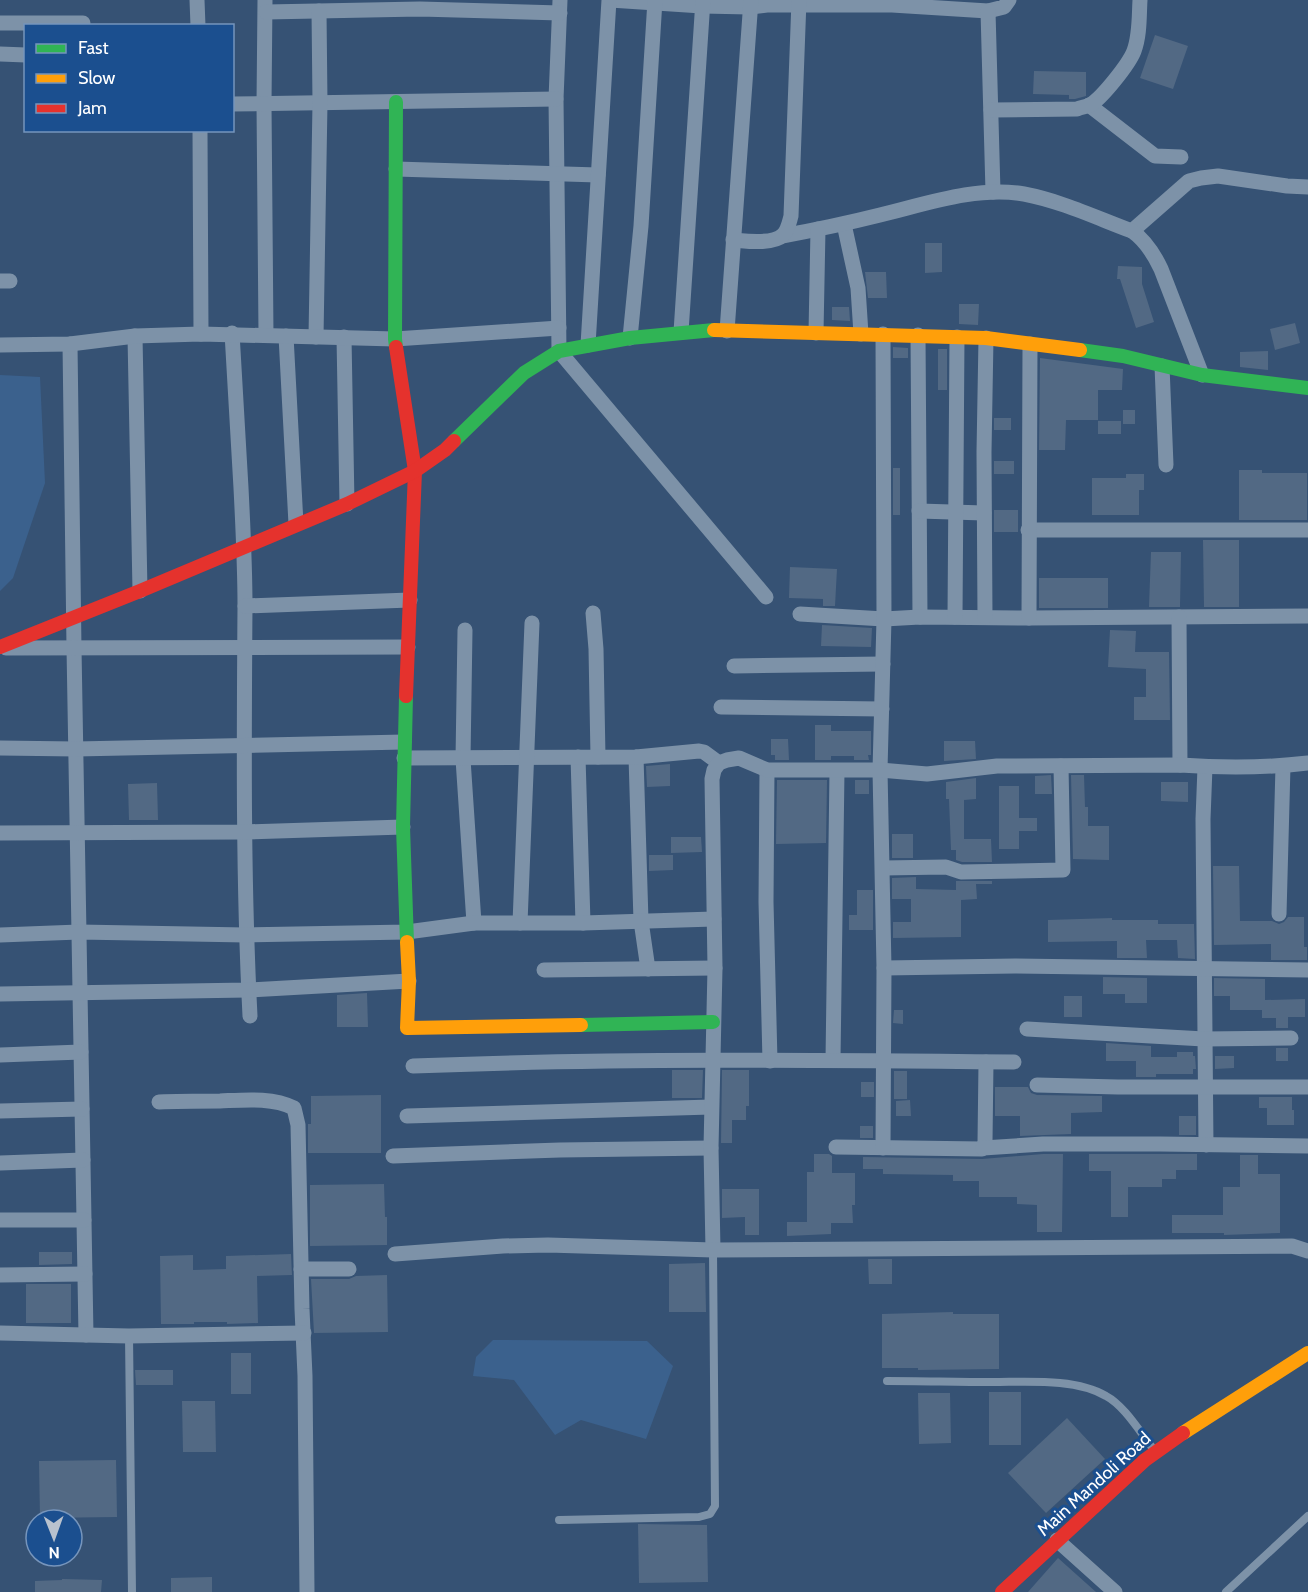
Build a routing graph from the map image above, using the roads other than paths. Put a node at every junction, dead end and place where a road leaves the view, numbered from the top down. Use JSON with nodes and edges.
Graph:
{"nodes":[{"id":1,"x":197,"y":0,"type":"edge"},
{"id":2,"x":610,"y":0,"type":"edge"},
{"id":3,"x":1009,"y":0,"type":"edge"},
{"id":4,"x":1140,"y":0,"type":"edge"},
{"id":5,"x":655,"y":1,"type":"edge"},
{"id":6,"x":703,"y":3,"type":"edge"},
{"id":7,"x":751,"y":3,"type":"edge"},
{"id":8,"x":799,"y":3,"type":"edge"},
{"id":9,"x":846,"y":3,"type":"edge"},
{"id":10,"x":892,"y":3,"type":"edge"},
{"id":11,"x":936,"y":4,"type":"edge"},
{"id":12,"x":266,"y":6,"type":"edge"},
{"id":13,"x":560,"y":6,"type":"edge"},
{"id":14,"x":319,"y":11,"type":"junction"},
{"id":15,"x":988,"y":11,"type":"junction"},
{"id":16,"x":0,"y":23,"type":"edge"},
{"id":17,"x":83,"y":23,"type":"dead end"},
{"id":18,"x":198,"y":24,"type":"edge"},
{"id":19,"x":0,"y":54,"type":"edge"},
{"id":20,"x":24,"y":55,"type":"edge"},
{"id":21,"x":556,"y":99,"type":"junction"},
{"id":22,"x":396,"y":102,"type":"junction"},
{"id":23,"x":320,"y":103,"type":"junction"},
{"id":24,"x":234,"y":104,"type":"edge"},
{"id":25,"x":264,"y":104,"type":"junction"},
{"id":26,"x":1089,"y":105,"type":"junction"},
{"id":27,"x":991,"y":110,"type":"junction"},
{"id":28,"x":200,"y":132,"type":"edge"},
{"id":29,"x":1182,"y":157,"type":"dead end"},
{"id":30,"x":396,"y":169,"type":"junction"},
{"id":31,"x":557,"y":173,"type":"junction"},
{"id":32,"x":598,"y":175,"type":"junction"},
{"id":33,"x":1308,"y":187,"type":"edge"},
{"id":34,"x":993,"y":192,"type":"junction"},
{"id":35,"x":844,"y":224,"type":"junction"},
{"id":36,"x":818,"y":229,"type":"junction"},
{"id":37,"x":1132,"y":231,"type":"junction"},
{"id":38,"x":782,"y":236,"type":"junction"},
{"id":39,"x":733,"y":240,"type":"junction"},
{"id":40,"x":558,"y":328,"type":"junction"},
{"id":41,"x":727,"y":331,"type":"junction"},
{"id":42,"x":681,"y":332,"type":"junction"},
{"id":43,"x":232,"y":333,"type":"junction"},
{"id":44,"x":816,"y":333,"type":"junction"},
{"id":45,"x":201,"y":334,"type":"junction"},
{"id":46,"x":861,"y":334,"type":"junction"},
{"id":47,"x":883,"y":334,"type":"junction"},
{"id":48,"x":266,"y":335,"type":"junction"},
{"id":49,"x":918,"y":335,"type":"junction"},
{"id":50,"x":135,"y":336,"type":"junction"},
{"id":51,"x":286,"y":336,"type":"junction"},
{"id":52,"x":316,"y":337,"type":"junction"},
{"id":53,"x":344,"y":337,"type":"junction"},
{"id":54,"x":957,"y":337,"type":"junction"},
{"id":55,"x":630,"y":338,"type":"junction"},
{"id":56,"x":986,"y":338,"type":"junction"},
{"id":57,"x":395,"y":339,"type":"junction"},
{"id":58,"x":70,"y":344,"type":"junction"},
{"id":59,"x":1030,"y":344,"type":"junction"},
{"id":60,"x":0,"y":345,"type":"edge"},
{"id":61,"x":588,"y":345,"type":"junction"},
{"id":62,"x":559,"y":351,"type":"junction"},
{"id":63,"x":1162,"y":366,"type":"junction"},
{"id":64,"x":1202,"y":375,"type":"junction"},
{"id":65,"x":1308,"y":388,"type":"edge"},
{"id":66,"x":1166,"y":465,"type":"dead end"},
{"id":67,"x":415,"y":471,"type":"junction"},
{"id":68,"x":347,"y":504,"type":"junction"},
{"id":69,"x":919,"y":511,"type":"junction"},
{"id":70,"x":956,"y":512,"type":"junction"},
{"id":71,"x":984,"y":513,"type":"junction"},
{"id":72,"x":296,"y":524,"type":"junction"},
{"id":73,"x":1028,"y":530,"type":"junction"},
{"id":74,"x":1308,"y":530,"type":"edge"},
{"id":75,"x":244,"y":548,"type":"junction"},
{"id":76,"x":140,"y":591,"type":"junction"},
{"id":77,"x":766,"y":597,"type":"dead end"},
{"id":78,"x":410,"y":600,"type":"junction"},
{"id":79,"x":245,"y":606,"type":"junction"},
{"id":80,"x":593,"y":613,"type":"dead end"},
{"id":81,"x":800,"y":614,"type":"dead end"},
{"id":82,"x":1308,"y":616,"type":"edge"},
{"id":83,"x":920,"y":617,"type":"junction"},
{"id":84,"x":955,"y":617,"type":"junction"},
{"id":85,"x":985,"y":617,"type":"junction"},
{"id":86,"x":1179,"y":617,"type":"junction"},
{"id":87,"x":73,"y":618,"type":"junction"},
{"id":88,"x":1029,"y":618,"type":"junction"},
{"id":89,"x":884,"y":620,"type":"junction"},
{"id":90,"x":532,"y":623,"type":"dead end"},
{"id":91,"x":465,"y":630,"type":"dead end"},
{"id":92,"x":244,"y":647,"type":"junction"},
{"id":93,"x":408,"y":647,"type":"junction"},
{"id":94,"x":0,"y":648,"type":"edge"},
{"id":95,"x":74,"y":648,"type":"junction"},
{"id":96,"x":883,"y":664,"type":"junction"},
{"id":97,"x":734,"y":666,"type":"dead end"},
{"id":98,"x":721,"y":708,"type":"dead end"},
{"id":99,"x":882,"y":709,"type":"junction"},
{"id":100,"x":404,"y":742,"type":"junction"},
{"id":101,"x":244,"y":744,"type":"junction"},
{"id":102,"x":0,"y":748,"type":"edge"},
{"id":103,"x":76,"y":749,"type":"junction"},
{"id":104,"x":598,"y":757,"type":"junction"},
{"id":105,"x":404,"y":758,"type":"junction"},
{"id":106,"x":526,"y":758,"type":"junction"},
{"id":107,"x":578,"y":758,"type":"junction"},
{"id":108,"x":636,"y":758,"type":"junction"},
{"id":109,"x":463,"y":759,"type":"junction"},
{"id":110,"x":719,"y":763,"type":"junction"},
{"id":111,"x":1308,"y":763,"type":"edge"},
{"id":112,"x":1180,"y":765,"type":"junction"},
{"id":113,"x":1061,"y":766,"type":"junction"},
{"id":114,"x":1283,"y":766,"type":"junction"},
{"id":115,"x":1205,"y":767,"type":"junction"},
{"id":116,"x":767,"y":770,"type":"junction"},
{"id":117,"x":880,"y":770,"type":"junction"},
{"id":118,"x":837,"y":771,"type":"junction"},
{"id":119,"x":403,"y":827,"type":"junction"},
{"id":120,"x":77,"y":832,"type":"junction"},
{"id":121,"x":244,"y":832,"type":"junction"},
{"id":122,"x":0,"y":833,"type":"edge"},
{"id":123,"x":883,"y":868,"type":"junction"},
{"id":124,"x":1279,"y":914,"type":"dead end"},
{"id":125,"x":714,"y":918,"type":"junction"},
{"id":126,"x":640,"y":921,"type":"junction"},
{"id":127,"x":474,"y":923,"type":"junction"},
{"id":128,"x":520,"y":923,"type":"junction"},
{"id":129,"x":584,"y":923,"type":"junction"},
{"id":130,"x":79,"y":932,"type":"junction"},
{"id":131,"x":407,"y":932,"type":"junction"},
{"id":132,"x":0,"y":935,"type":"edge"},
{"id":133,"x":246,"y":935,"type":"junction"},
{"id":134,"x":715,"y":968,"type":"junction"},
{"id":135,"x":885,"y":968,"type":"junction"},
{"id":136,"x":648,"y":969,"type":"junction"},
{"id":137,"x":1203,"y":969,"type":"junction"},
{"id":138,"x":544,"y":970,"type":"dead end"},
{"id":139,"x":1308,"y":970,"type":"edge"},
{"id":140,"x":409,"y":981,"type":"junction"},
{"id":141,"x":248,"y":990,"type":"junction"},
{"id":142,"x":0,"y":994,"type":"edge"},
{"id":143,"x":80,"y":994,"type":"junction"},
{"id":144,"x":250,"y":1016,"type":"dead end"},
{"id":145,"x":713,"y":1022,"type":"junction"},
{"id":146,"x":1027,"y":1029,"type":"dead end"},
{"id":147,"x":1291,"y":1038,"type":"dead end"},
{"id":148,"x":1204,"y":1039,"type":"junction"},
{"id":149,"x":81,"y":1052,"type":"junction"},
{"id":150,"x":0,"y":1055,"type":"edge"},
{"id":151,"x":833,"y":1060,"type":"junction"},
{"id":152,"x":884,"y":1060,"type":"junction"},
{"id":153,"x":770,"y":1061,"type":"junction"},
{"id":154,"x":712,"y":1062,"type":"junction"},
{"id":155,"x":986,"y":1062,"type":"junction"},
{"id":156,"x":1014,"y":1062,"type":"dead end"},
{"id":157,"x":412,"y":1066,"type":"dead end"},
{"id":158,"x":1037,"y":1085,"type":"dead end"},
{"id":159,"x":1205,"y":1086,"type":"junction"},
{"id":160,"x":1308,"y":1087,"type":"edge"},
{"id":161,"x":159,"y":1102,"type":"dead end"},
{"id":162,"x":711,"y":1107,"type":"junction"},
{"id":163,"x":82,"y":1109,"type":"junction"},
{"id":164,"x":0,"y":1111,"type":"edge"},
{"id":165,"x":407,"y":1116,"type":"dead end"},
{"id":166,"x":1206,"y":1145,"type":"junction"},
{"id":167,"x":1308,"y":1146,"type":"edge"},
{"id":168,"x":836,"y":1147,"type":"dead end"},
{"id":169,"x":711,"y":1148,"type":"junction"},
{"id":170,"x":883,"y":1148,"type":"junction"},
{"id":171,"x":983,"y":1148,"type":"junction"},
{"id":172,"x":393,"y":1156,"type":"dead end"},
{"id":173,"x":82,"y":1160,"type":"junction"},
{"id":174,"x":0,"y":1163,"type":"edge"},
{"id":175,"x":0,"y":1220,"type":"edge"},
{"id":176,"x":84,"y":1220,"type":"junction"},
{"id":177,"x":713,"y":1250,"type":"junction"},
{"id":178,"x":1308,"y":1251,"type":"edge"},
{"id":179,"x":395,"y":1254,"type":"dead end"},
{"id":180,"x":301,"y":1269,"type":"junction"},
{"id":181,"x":349,"y":1269,"type":"dead end"},
{"id":182,"x":84,"y":1274,"type":"junction"},
{"id":183,"x":0,"y":1275,"type":"edge"},
{"id":184,"x":304,"y":1333,"type":"junction"},
{"id":185,"x":0,"y":1334,"type":"edge"},
{"id":186,"x":86,"y":1335,"type":"junction"},
{"id":187,"x":129,"y":1336,"type":"junction"},
{"id":188,"x":1308,"y":1353,"type":"edge"},
{"id":189,"x":887,"y":1381,"type":"dead end"},
{"id":190,"x":1156,"y":1452,"type":"junction"},
{"id":191,"x":1308,"y":1516,"type":"edge"},
{"id":192,"x":559,"y":1520,"type":"dead end"},
{"id":193,"x":1057,"y":1540,"type":"junction"},
{"id":194,"x":132,"y":1592,"type":"edge"},
{"id":195,"x":307,"y":1592,"type":"edge"},
{"id":196,"x":1002,"y":1592,"type":"edge"},
{"id":197,"x":1115,"y":1592,"type":"edge"},
{"id":198,"x":1226,"y":1592,"type":"edge"}],
"edges":[{"from":1,"to":18,"type":"street"},
{"from":2,"to":5,"type":"street"},
{"from":2,"to":32,"type":"street"},
{"from":3,"to":15,"type":"street"},
{"from":4,"to":26,"type":"street"},
{"from":5,"to":6,"type":"street"},
{"from":5,"to":55,"type":"street"},
{"from":6,"to":7,"type":"street"},
{"from":6,"to":42,"type":"street"},
{"from":7,"to":8,"type":"street"},
{"from":7,"to":39,"type":"street"},
{"from":8,"to":9,"type":"street"},
{"from":8,"to":38,"type":"street"},
{"from":9,"to":10,"type":"street"},
{"from":10,"to":11,"type":"street"},
{"from":11,"to":15,"type":"street"},
{"from":12,"to":14,"type":"street"},
{"from":12,"to":25,"type":"street"},
{"from":13,"to":14,"type":"street"},
{"from":13,"to":21,"type":"street"},
{"from":14,"to":23,"type":"street"},
{"from":15,"to":27,"type":"street"},
{"from":16,"to":17,"type":"street"},
{"from":19,"to":20,"type":"street"},
{"from":21,"to":22,"type":"street"},
{"from":21,"to":31,"type":"street"},
{"from":22,"to":23,"type":"street"},
{"from":22,"to":30,"type":"street"},
{"from":23,"to":25,"type":"street"},
{"from":23,"to":52,"type":"street"},
{"from":24,"to":25,"type":"street"},
{"from":25,"to":48,"type":"street"},
{"from":26,"to":27,"type":"street"},
{"from":26,"to":29,"type":"street"},
{"from":27,"to":34,"type":"street"},
{"from":28,"to":45,"type":"street"},
{"from":30,"to":31,"type":"street"},
{"from":30,"to":57,"type":"street"},
{"from":31,"to":32,"type":"street"},
{"from":31,"to":40,"type":"street"},
{"from":32,"to":61,"type":"street"},
{"from":33,"to":37,"type":"street"},
{"from":34,"to":35,"type":"street"},
{"from":34,"to":37,"type":"street"},
{"from":35,"to":36,"type":"street"},
{"from":35,"to":46,"type":"street"},
{"from":36,"to":38,"type":"street"},
{"from":36,"to":44,"type":"street"},
{"from":37,"to":64,"type":"street"},
{"from":38,"to":39,"type":"street"},
{"from":39,"to":41,"type":"street"},
{"from":40,"to":57,"type":"street"},
{"from":40,"to":62,"type":"street"},
{"from":41,"to":42,"type":"street"},
{"from":41,"to":44,"type":"street"},
{"from":42,"to":55,"type":"street"},
{"from":43,"to":45,"type":"street"},
{"from":43,"to":48,"type":"street"},
{"from":43,"to":75,"type":"street"},
{"from":44,"to":46,"type":"street"},
{"from":45,"to":50,"type":"street"},
{"from":46,"to":47,"type":"street"},
{"from":47,"to":49,"type":"street"},
{"from":47,"to":89,"type":"street"},
{"from":48,"to":51,"type":"street"},
{"from":49,"to":54,"type":"street"},
{"from":49,"to":69,"type":"street"},
{"from":50,"to":58,"type":"street"},
{"from":50,"to":76,"type":"street"},
{"from":51,"to":52,"type":"street"},
{"from":51,"to":72,"type":"street"},
{"from":52,"to":53,"type":"street"},
{"from":53,"to":57,"type":"street"},
{"from":53,"to":68,"type":"street"},
{"from":54,"to":56,"type":"street"},
{"from":54,"to":70,"type":"street"},
{"from":55,"to":61,"type":"street"},
{"from":56,"to":59,"type":"street"},
{"from":56,"to":71,"type":"street"},
{"from":57,"to":67,"type":"street"},
{"from":58,"to":60,"type":"street"},
{"from":58,"to":87,"type":"street"},
{"from":59,"to":63,"type":"street"},
{"from":59,"to":73,"type":"street"},
{"from":61,"to":62,"type":"street"},
{"from":62,"to":67,"type":"street"},
{"from":62,"to":77,"type":"street"},
{"from":63,"to":64,"type":"street"},
{"from":63,"to":66,"type":"street"},
{"from":64,"to":65,"type":"street"},
{"from":67,"to":68,"type":"street"},
{"from":67,"to":78,"type":"street"},
{"from":68,"to":72,"type":"street"},
{"from":69,"to":70,"type":"street"},
{"from":69,"to":83,"type":"street"},
{"from":70,"to":71,"type":"street"},
{"from":70,"to":84,"type":"street"},
{"from":71,"to":85,"type":"street"},
{"from":72,"to":75,"type":"street"},
{"from":73,"to":74,"type":"street"},
{"from":73,"to":88,"type":"street"},
{"from":75,"to":76,"type":"street"},
{"from":75,"to":79,"type":"street"},
{"from":76,"to":87,"type":"street"},
{"from":78,"to":79,"type":"street"},
{"from":78,"to":93,"type":"street"},
{"from":79,"to":92,"type":"street"},
{"from":80,"to":104,"type":"street"},
{"from":81,"to":89,"type":"street"},
{"from":82,"to":86,"type":"street"},
{"from":83,"to":84,"type":"street"},
{"from":83,"to":89,"type":"street"},
{"from":84,"to":85,"type":"street"},
{"from":85,"to":88,"type":"street"},
{"from":86,"to":88,"type":"street"},
{"from":86,"to":112,"type":"street"},
{"from":87,"to":94,"type":"street"},
{"from":87,"to":95,"type":"street"},
{"from":89,"to":96,"type":"street"},
{"from":90,"to":106,"type":"street"},
{"from":91,"to":109,"type":"street"},
{"from":92,"to":93,"type":"street"},
{"from":92,"to":95,"type":"street"},
{"from":92,"to":101,"type":"street"},
{"from":93,"to":100,"type":"street"},
{"from":94,"to":95,"type":"street"},
{"from":95,"to":103,"type":"street"},
{"from":96,"to":97,"type":"street"},
{"from":96,"to":99,"type":"street"},
{"from":98,"to":99,"type":"street"},
{"from":99,"to":117,"type":"street"},
{"from":100,"to":101,"type":"street"},
{"from":100,"to":105,"type":"street"},
{"from":101,"to":103,"type":"street"},
{"from":101,"to":121,"type":"street"},
{"from":102,"to":103,"type":"street"},
{"from":103,"to":120,"type":"street"},
{"from":104,"to":107,"type":"street"},
{"from":104,"to":108,"type":"street"},
{"from":105,"to":109,"type":"street"},
{"from":105,"to":119,"type":"street"},
{"from":106,"to":107,"type":"street"},
{"from":106,"to":109,"type":"street"},
{"from":106,"to":128,"type":"street"},
{"from":107,"to":129,"type":"street"},
{"from":108,"to":110,"type":"street"},
{"from":108,"to":126,"type":"street"},
{"from":109,"to":127,"type":"street"},
{"from":110,"to":116,"type":"street"},
{"from":110,"to":125,"type":"street"},
{"from":111,"to":114,"type":"street"},
{"from":112,"to":113,"type":"street"},
{"from":112,"to":115,"type":"street"},
{"from":113,"to":117,"type":"street"},
{"from":113,"to":123,"type":"street"},
{"from":114,"to":115,"type":"street"},
{"from":114,"to":124,"type":"street"},
{"from":115,"to":137,"type":"street"},
{"from":116,"to":118,"type":"street"},
{"from":116,"to":153,"type":"street"},
{"from":117,"to":118,"type":"street"},
{"from":117,"to":123,"type":"street"},
{"from":118,"to":151,"type":"street"},
{"from":119,"to":121,"type":"street"},
{"from":119,"to":131,"type":"street"},
{"from":120,"to":121,"type":"street"},
{"from":120,"to":122,"type":"street"},
{"from":120,"to":130,"type":"street"},
{"from":121,"to":133,"type":"street"},
{"from":123,"to":135,"type":"street"},
{"from":125,"to":126,"type":"street"},
{"from":125,"to":134,"type":"street"},
{"from":126,"to":129,"type":"street"},
{"from":126,"to":136,"type":"street"},
{"from":127,"to":128,"type":"street"},
{"from":127,"to":131,"type":"street"},
{"from":128,"to":129,"type":"street"},
{"from":130,"to":132,"type":"street"},
{"from":130,"to":133,"type":"street"},
{"from":130,"to":143,"type":"street"},
{"from":131,"to":133,"type":"street"},
{"from":131,"to":140,"type":"street"},
{"from":133,"to":141,"type":"street"},
{"from":134,"to":136,"type":"street"},
{"from":134,"to":145,"type":"street"},
{"from":135,"to":137,"type":"street"},
{"from":135,"to":152,"type":"street"},
{"from":136,"to":138,"type":"street"},
{"from":137,"to":139,"type":"street"},
{"from":137,"to":148,"type":"street"},
{"from":140,"to":141,"type":"street"},
{"from":140,"to":145,"type":"street"},
{"from":141,"to":143,"type":"street"},
{"from":141,"to":144,"type":"street"},
{"from":142,"to":143,"type":"street"},
{"from":143,"to":149,"type":"street"},
{"from":145,"to":154,"type":"street"},
{"from":146,"to":148,"type":"street"},
{"from":147,"to":148,"type":"street"},
{"from":148,"to":159,"type":"street"},
{"from":149,"to":150,"type":"street"},
{"from":149,"to":163,"type":"street"},
{"from":151,"to":152,"type":"street"},
{"from":151,"to":153,"type":"street"},
{"from":152,"to":155,"type":"street"},
{"from":152,"to":170,"type":"street"},
{"from":153,"to":154,"type":"street"},
{"from":154,"to":157,"type":"street"},
{"from":154,"to":162,"type":"street"},
{"from":155,"to":156,"type":"street"},
{"from":155,"to":171,"type":"street"},
{"from":158,"to":159,"type":"street"},
{"from":159,"to":160,"type":"street"},
{"from":159,"to":166,"type":"street"},
{"from":161,"to":180,"type":"street"},
{"from":162,"to":165,"type":"street"},
{"from":162,"to":169,"type":"street"},
{"from":163,"to":164,"type":"street"},
{"from":163,"to":173,"type":"street"},
{"from":166,"to":167,"type":"street"},
{"from":166,"to":171,"type":"street"},
{"from":168,"to":170,"type":"street"},
{"from":169,"to":172,"type":"street"},
{"from":169,"to":177,"type":"street"},
{"from":170,"to":171,"type":"street"},
{"from":173,"to":174,"type":"street"},
{"from":173,"to":176,"type":"street"},
{"from":175,"to":176,"type":"street"},
{"from":176,"to":182,"type":"street"},
{"from":177,"to":178,"type":"street"},
{"from":177,"to":179,"type":"street"},
{"from":177,"to":192,"type":"lane"},
{"from":180,"to":181,"type":"street"},
{"from":180,"to":184,"type":"street"},
{"from":182,"to":183,"type":"street"},
{"from":182,"to":186,"type":"street"},
{"from":184,"to":187,"type":"street"},
{"from":184,"to":195,"type":"street"},
{"from":185,"to":186,"type":"street"},
{"from":186,"to":187,"type":"street"},
{"from":187,"to":194,"type":"lane"},
{"from":188,"to":190,"type":"street","name":"Main Mandoli Road"},
{"from":189,"to":190,"type":"lane"},
{"from":190,"to":193,"type":"street","name":"Main Mandoli Road"},
{"from":191,"to":198,"type":"lane"},
{"from":193,"to":196,"type":"street","name":"Main Mandoli Road"},
{"from":193,"to":197,"type":"street"}]}
